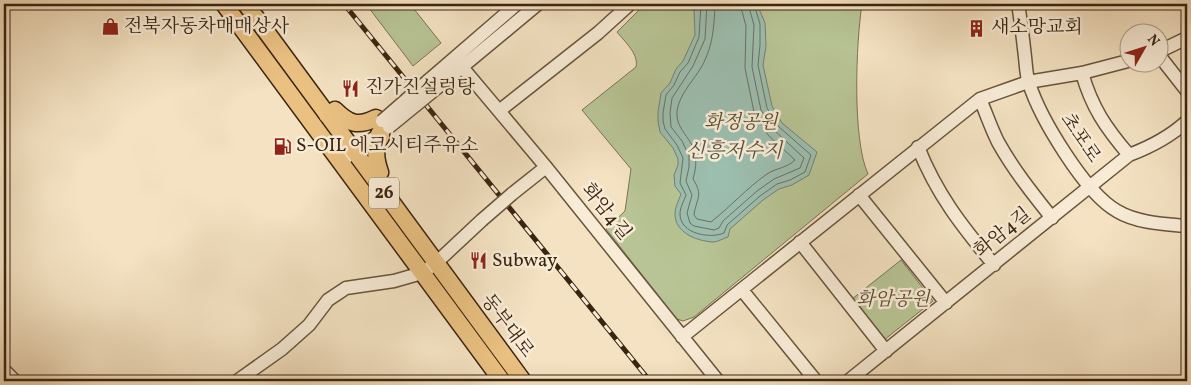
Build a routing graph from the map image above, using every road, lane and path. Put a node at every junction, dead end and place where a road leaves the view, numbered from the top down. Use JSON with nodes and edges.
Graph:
{"nodes":[{"id":1,"x":224,"y":4,"type":"edge"},
{"id":2,"x":246,"y":4,"type":"edge"},
{"id":3,"x":517,"y":4,"type":"edge"},
{"id":4,"x":538,"y":4,"type":"edge"},
{"id":5,"x":630,"y":4,"type":"edge"},
{"id":6,"x":1018,"y":4,"type":"edge"},
{"id":7,"x":1187,"y":38,"type":"edge"},
{"id":8,"x":1168,"y":48,"type":"edge"},
{"id":9,"x":1118,"y":64,"type":"edge"},
{"id":10,"x":1168,"y":66,"type":"edge"},
{"id":11,"x":462,"y":67,"type":"junction"},
{"id":12,"x":1082,"y":73,"type":"junction"},
{"id":13,"x":1028,"y":82,"type":"junction"},
{"id":14,"x":434,"y":83,"type":"junction"},
{"id":15,"x":1187,"y":91,"type":"edge"},
{"id":16,"x":980,"y":99,"type":"junction"},
{"id":17,"x":499,"y":111,"type":"junction"},
{"id":18,"x":327,"y":115,"type":"junction"},
{"id":19,"x":1187,"y":121,"type":"edge"},
{"id":20,"x":382,"y":126,"type":"junction"},
{"id":21,"x":918,"y":147,"type":"junction"},
{"id":22,"x":345,"y":153,"type":"junction"},
{"id":23,"x":1129,"y":156,"type":"junction"},
{"id":24,"x":546,"y":167,"type":"junction"},
{"id":25,"x":373,"y":177,"type":"junction"},
{"id":26,"x":1091,"y":187,"type":"junction"},
{"id":27,"x":859,"y":195,"type":"junction"},
{"id":28,"x":1052,"y":218,"type":"junction"},
{"id":29,"x":1187,"y":226,"type":"edge"},
{"id":30,"x":800,"y":242,"type":"junction"},
{"id":31,"x":436,"y":263,"type":"junction"},
{"id":32,"x":994,"y":265,"type":"junction"},
{"id":33,"x":422,"y":273,"type":"junction"},
{"id":34,"x":742,"y":290,"type":"junction"},
{"id":35,"x":946,"y":303,"type":"junction"},
{"id":36,"x":682,"y":338,"type":"junction"},
{"id":37,"x":886,"y":351,"type":"junction"},
{"id":38,"x":4,"y":370,"type":"edge"},
{"id":39,"x":16,"y":381,"type":"edge"},
{"id":40,"x":237,"y":381,"type":"edge"},
{"id":41,"x":502,"y":381,"type":"edge"},
{"id":42,"x":523,"y":381,"type":"edge"},
{"id":43,"x":718,"y":381,"type":"edge"},
{"id":44,"x":816,"y":381,"type":"edge"},
{"id":45,"x":848,"y":381,"type":"edge"}],
"edges":[{"from":1,"to":22,"type":"main road","name":"동부대로","number":"26"},
{"from":2,"to":18,"type":"main road","name":"동부대로","number":"26"},
{"from":3,"to":14,"type":"street"},
{"from":4,"to":11,"type":"street"},
{"from":5,"to":17,"type":"street"},
{"from":6,"to":13,"type":"street","name":"초포로"},
{"from":7,"to":8,"type":"street"},
{"from":9,"to":12,"type":"street"},
{"from":10,"to":15,"type":"street"},
{"from":11,"to":14,"type":"street"},
{"from":11,"to":17,"type":"street","name":"화암4길"},
{"from":12,"to":13,"type":"street"},
{"from":12,"to":23,"type":"street"},
{"from":13,"to":16,"type":"street"},
{"from":13,"to":26,"type":"street","name":"초포로"},
{"from":14,"to":20,"type":"street","bridge":true},
{"from":16,"to":21,"type":"street"},
{"from":16,"to":28,"type":"street"},
{"from":17,"to":24,"type":"street","name":"화암4길"},
{"from":18,"to":20,"type":"main road"},
{"from":18,"to":22,"type":"main road","name":"동부대로","number":"26"},
{"from":19,"to":23,"type":"street","name":"화암4길"},
{"from":20,"to":22,"type":"street"},
{"from":20,"to":25,"type":"main road"},
{"from":21,"to":27,"type":"street"},
{"from":21,"to":32,"type":"street"},
{"from":22,"to":25,"type":"main road","name":"동부대로","number":"26"},
{"from":22,"to":33,"type":"main road","name":"동부대로","number":"26"},
{"from":23,"to":26,"type":"street","name":"화암4길"},
{"from":24,"to":31,"type":"street","bridge":true},
{"from":24,"to":36,"type":"street","name":"화암4길"},
{"from":25,"to":31,"type":"main road","name":"동부대로","number":"26"},
{"from":26,"to":28,"type":"street","name":"화암4길"},
{"from":26,"to":29,"type":"street","name":"초포로"},
{"from":27,"to":30,"type":"street"},
{"from":27,"to":35,"type":"street"},
{"from":28,"to":32,"type":"street","name":"화암4길"},
{"from":30,"to":34,"type":"street"},
{"from":30,"to":37,"type":"street"},
{"from":31,"to":33,"type":"street"},
{"from":31,"to":42,"type":"main road","name":"동부대로","number":"26"},
{"from":32,"to":35,"type":"street","name":"화암4길"},
{"from":33,"to":40,"type":"street"},
{"from":33,"to":41,"type":"main road","name":"동부대로","number":"26"},
{"from":34,"to":36,"type":"street"},
{"from":34,"to":44,"type":"street"},
{"from":35,"to":37,"type":"street","name":"화암4길"},
{"from":36,"to":43,"type":"street","name":"화암4길"},
{"from":37,"to":45,"type":"street","name":"화암4길"},
{"from":38,"to":39,"type":"street"}]}
